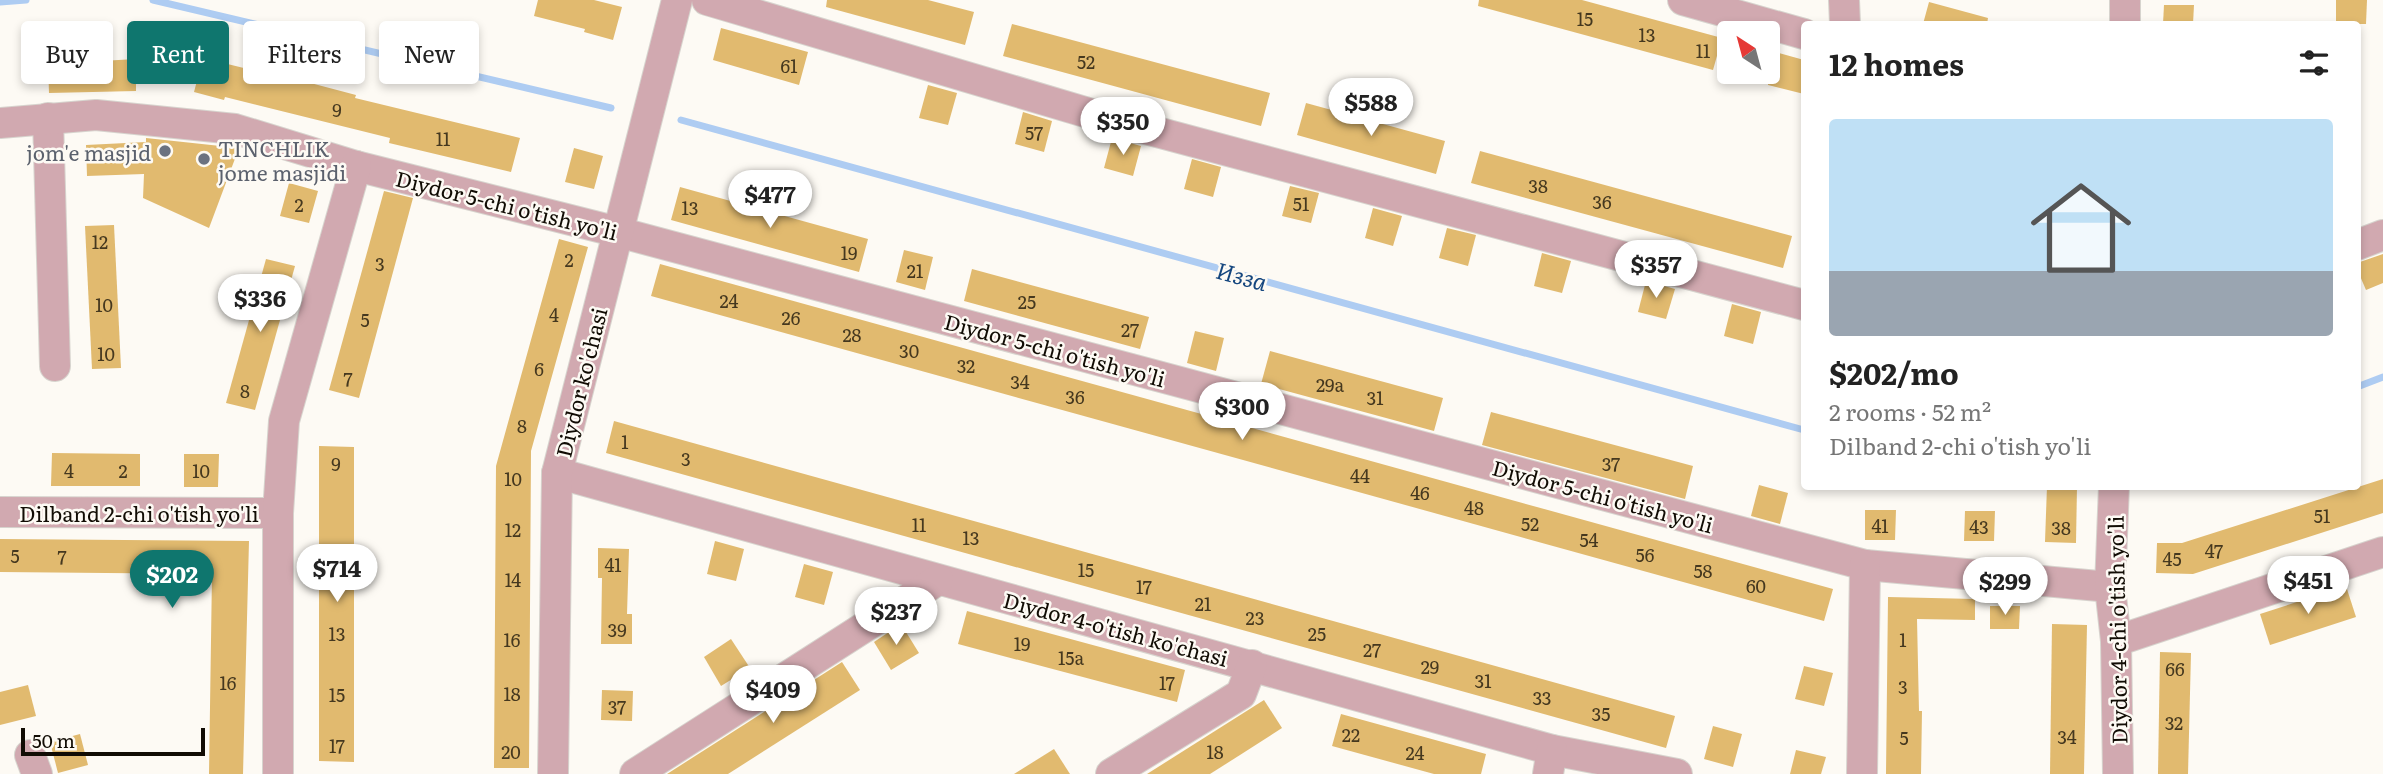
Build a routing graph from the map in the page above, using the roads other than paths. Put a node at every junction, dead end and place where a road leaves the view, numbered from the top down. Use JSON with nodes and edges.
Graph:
{"nodes":[{"id":1,"x":677,"y":0,"type":"edge"},
{"id":2,"x":707,"y":0,"type":"edge"},
{"id":3,"x":1683,"y":0,"type":"edge"},
{"id":4,"x":1844,"y":0,"type":"edge"},
{"id":5,"x":2126,"y":0,"type":"edge"},
{"id":6,"x":1845,"y":21,"type":"edge"},
{"id":7,"x":2125,"y":21,"type":"edge"},
{"id":8,"x":1801,"y":33,"type":"edge"},
{"id":9,"x":48,"y":118,"type":"junction"},
{"id":10,"x":0,"y":122,"type":"edge"},
{"id":11,"x":356,"y":166,"type":"junction"},
{"id":12,"x":618,"y":232,"type":"junction"},
{"id":13,"x":2383,"y":234,"type":"edge"},
{"id":14,"x":2361,"y":243,"type":"edge"},
{"id":15,"x":1801,"y":305,"type":"edge"},
{"id":16,"x":55,"y":366,"type":"dead end"},
{"id":17,"x":557,"y":473,"type":"junction"},
{"id":18,"x":2114,"y":490,"type":"edge"},
{"id":19,"x":0,"y":512,"type":"edge"},
{"id":20,"x":278,"y":513,"type":"junction"},
{"id":21,"x":2383,"y":552,"type":"edge"},
{"id":22,"x":1865,"y":565,"type":"junction"},
{"id":23,"x":938,"y":580,"type":"junction"},
{"id":24,"x":2110,"y":587,"type":"junction"},
{"id":25,"x":2116,"y":642,"type":"junction"},
{"id":26,"x":1252,"y":665,"type":"junction"},
{"id":27,"x":1550,"y":762,"type":"edge"},
{"id":28,"x":278,"y":774,"type":"edge"},
{"id":29,"x":553,"y":774,"type":"edge"},
{"id":30,"x":635,"y":774,"type":"edge"},
{"id":31,"x":1111,"y":774,"type":"edge"},
{"id":32,"x":1678,"y":774,"type":"edge"},
{"id":33,"x":1862,"y":774,"type":"edge"},
{"id":34,"x":2118,"y":774,"type":"edge"}],
"edges":[{"from":1,"to":12,"type":"street","name":"Diydor ko'chasi"},
{"from":2,"to":15,"type":"street"},
{"from":3,"to":8,"type":"street"},
{"from":4,"to":6,"type":"street"},
{"from":5,"to":7,"type":"street"},
{"from":9,"to":10,"type":"street","name":"Diydor 5-chi o'tish yo'li"},
{"from":9,"to":11,"type":"street","name":"Diydor 5-chi o'tish yo'li"},
{"from":9,"to":16,"type":"street"},
{"from":11,"to":12,"type":"street","name":"Diydor 5-chi o'tish yo'li"},
{"from":11,"to":20,"type":"street"},
{"from":12,"to":17,"type":"street","name":"Diydor ko'chasi"},
{"from":12,"to":22,"type":"street","name":"Diydor 5-chi o'tish yo'li"},
{"from":13,"to":14,"type":"street"},
{"from":17,"to":23,"type":"street","name":"Diydor 4-o'tish ko'chasi"},
{"from":17,"to":29,"type":"street","name":"Diydor ko'chasi"},
{"from":18,"to":24,"type":"street","name":"Diydor 4-chi o'tish yo'li"},
{"from":19,"to":20,"type":"street","name":"Dilband 2-chi o'tish yo'li"},
{"from":20,"to":28,"type":"street"},
{"from":21,"to":25,"type":"street"},
{"from":22,"to":24,"type":"street","name":"Diydor 5-chi o'tish yo'li"},
{"from":22,"to":33,"type":"street"},
{"from":23,"to":26,"type":"street","name":"Diydor 4-o'tish ko'chasi"},
{"from":23,"to":30,"type":"street"},
{"from":24,"to":25,"type":"street","name":"Diydor 4-chi o'tish yo'li"},
{"from":25,"to":34,"type":"street","name":"Diydor 4-chi o'tish yo'li"},
{"from":26,"to":27,"type":"street","name":"Diydor 4-o'tish ko'chasi"},
{"from":26,"to":31,"type":"street"},
{"from":27,"to":32,"type":"street","name":"Diydor 4-o'tish ko'chasi"}]}
